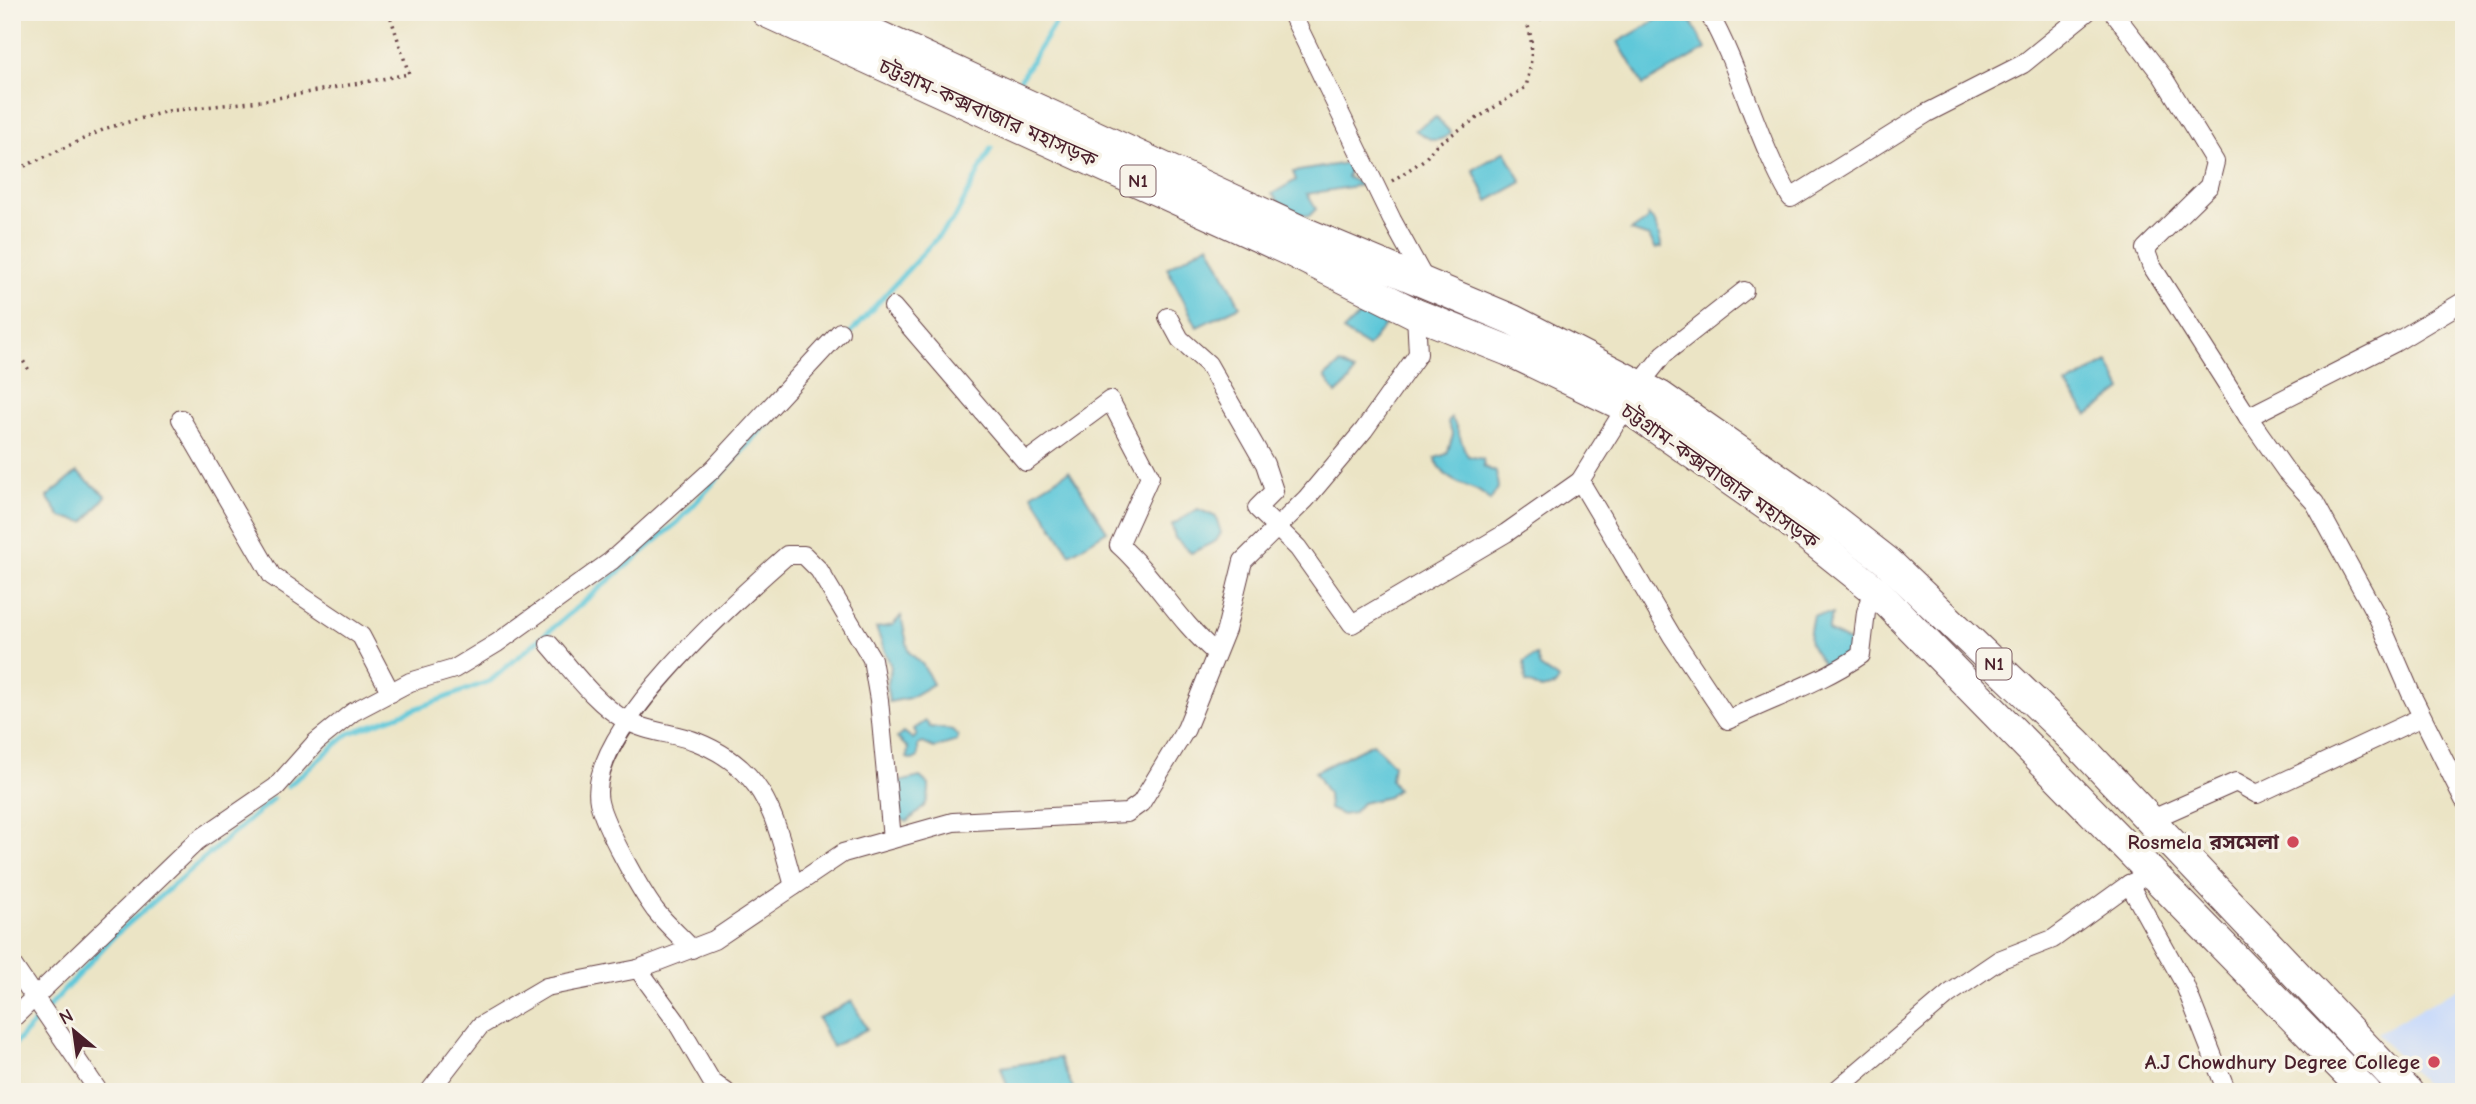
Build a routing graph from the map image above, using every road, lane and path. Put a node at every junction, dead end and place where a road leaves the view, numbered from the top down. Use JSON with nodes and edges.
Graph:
{"nodes":[{"id":1,"x":388,"y":12,"type":"edge"},
{"id":2,"x":766,"y":12,"type":"edge"},
{"id":3,"x":827,"y":12,"type":"edge"},
{"id":4,"x":1291,"y":12,"type":"edge"},
{"id":5,"x":1522,"y":12,"type":"edge"},
{"id":6,"x":1528,"y":12,"type":"edge"},
{"id":7,"x":1569,"y":12,"type":"edge"},
{"id":8,"x":1708,"y":12,"type":"edge"},
{"id":9,"x":2087,"y":12,"type":"edge"},
{"id":10,"x":2113,"y":12,"type":"edge"},
{"id":11,"x":12,"y":172,"type":"edge"},
{"id":12,"x":1384,"y":185,"type":"dead end"},
{"id":13,"x":1426,"y":282,"type":"junction"},
{"id":14,"x":1744,"y":291,"type":"dead end"},
{"id":15,"x":2464,"y":302,"type":"edge"},
{"id":16,"x":893,"y":307,"type":"dead end"},
{"id":17,"x":1416,"y":314,"type":"junction"},
{"id":18,"x":1168,"y":317,"type":"dead end"},
{"id":19,"x":840,"y":332,"type":"dead end"},
{"id":20,"x":12,"y":344,"type":"edge"},
{"id":21,"x":31,"y":373,"type":"dead end"},
{"id":22,"x":1633,"y":395,"type":"junction"},
{"id":23,"x":2248,"y":417,"type":"junction"},
{"id":24,"x":181,"y":419,"type":"dead end"},
{"id":25,"x":1580,"y":481,"type":"junction"},
{"id":26,"x":1278,"y":526,"type":"junction"},
{"id":27,"x":1875,"y":590,"type":"junction"},
{"id":28,"x":549,"y":644,"type":"dead end"},
{"id":29,"x":1214,"y":652,"type":"junction"},
{"id":30,"x":391,"y":693,"type":"junction"},
{"id":31,"x":2422,"y":717,"type":"junction"},
{"id":32,"x":626,"y":721,"type":"junction"},
{"id":33,"x":2464,"y":800,"type":"edge"},
{"id":34,"x":2148,"y":821,"type":"junction"},
{"id":35,"x":892,"y":839,"type":"junction"},
{"id":36,"x":2142,"y":878,"type":"junction"},
{"id":37,"x":794,"y":886,"type":"junction"},
{"id":38,"x":692,"y":949,"type":"junction"},
{"id":39,"x":12,"y":964,"type":"edge"},
{"id":40,"x":638,"y":969,"type":"junction"},
{"id":41,"x":36,"y":997,"type":"junction"},
{"id":42,"x":12,"y":1019,"type":"edge"},
{"id":43,"x":99,"y":1092,"type":"edge"},
{"id":44,"x":429,"y":1092,"type":"edge"},
{"id":45,"x":726,"y":1092,"type":"edge"},
{"id":46,"x":1834,"y":1092,"type":"edge"},
{"id":47,"x":2227,"y":1092,"type":"edge"},
{"id":48,"x":2366,"y":1092,"type":"edge"},
{"id":49,"x":2408,"y":1092,"type":"edge"}],
"edges":[{"from":1,"to":11,"type":"path"},
{"from":2,"to":17,"type":"highway","name":"চট্টগ্রাম-কক্সবাজার মহাসড়ক","number":"N1"},
{"from":3,"to":13,"type":"highway","name":"চট্টগ্রাম-কক্সবাজার মহাসড়ক","number":"N1"},
{"from":4,"to":13,"type":"street"},
{"from":5,"to":12,"type":"path"},
{"from":6,"to":7,"type":"path"},
{"from":8,"to":9,"type":"street"},
{"from":10,"to":23,"type":"street"},
{"from":13,"to":22,"type":"highway","name":"চট্টগ্রাম-কক্সবাজার মহাসড়ক","number":"N1"},
{"from":14,"to":22,"type":"street"},
{"from":15,"to":23,"type":"street"},
{"from":16,"to":29,"type":"street"},
{"from":17,"to":22,"type":"highway","name":"চট্টগ্রাম-কক্সবাজার মহাসড়ক","number":"N1"},
{"from":17,"to":26,"type":"street"},
{"from":18,"to":26,"type":"street"},
{"from":19,"to":30,"type":"street"},
{"from":20,"to":21,"type":"path"},
{"from":22,"to":25,"type":"street"},
{"from":22,"to":27,"type":"highway","name":"চট্টগ্রাম-কক্সবাজার মহাসড়ক","number":"N1"},
{"from":22,"to":34,"type":"highway","name":"চট্টগ্রাম-কক্সবাজার মহাসড়ক","number":"N1"},
{"from":23,"to":31,"type":"street"},
{"from":24,"to":30,"type":"street"},
{"from":25,"to":26,"type":"street"},
{"from":25,"to":27,"type":"street"},
{"from":26,"to":29,"type":"street"},
{"from":27,"to":36,"type":"highway","name":"চট্টগ্রাম-কক্সবাজার মহাসড়ক","number":"N1"},
{"from":28,"to":32,"type":"street"},
{"from":29,"to":35,"type":"street"},
{"from":30,"to":41,"type":"street"},
{"from":31,"to":33,"type":"street"},
{"from":31,"to":34,"type":"street"},
{"from":32,"to":35,"type":"street"},
{"from":32,"to":37,"type":"street"},
{"from":32,"to":38,"type":"street"},
{"from":34,"to":49,"type":"highway","name":"চট্টগ্রাম-কক্সবাজার মহাসড়ক","number":"N1"},
{"from":35,"to":37,"type":"street"},
{"from":36,"to":46,"type":"street"},
{"from":36,"to":47,"type":"street"},
{"from":36,"to":48,"type":"highway","name":"চট্টগ্রাম-কক্সবাজার মহাসড়ক","number":"N1"},
{"from":37,"to":38,"type":"street"},
{"from":38,"to":40,"type":"street"},
{"from":39,"to":41,"type":"street"},
{"from":40,"to":44,"type":"street"},
{"from":40,"to":45,"type":"street"},
{"from":41,"to":42,"type":"street"},
{"from":41,"to":43,"type":"street"}]}
